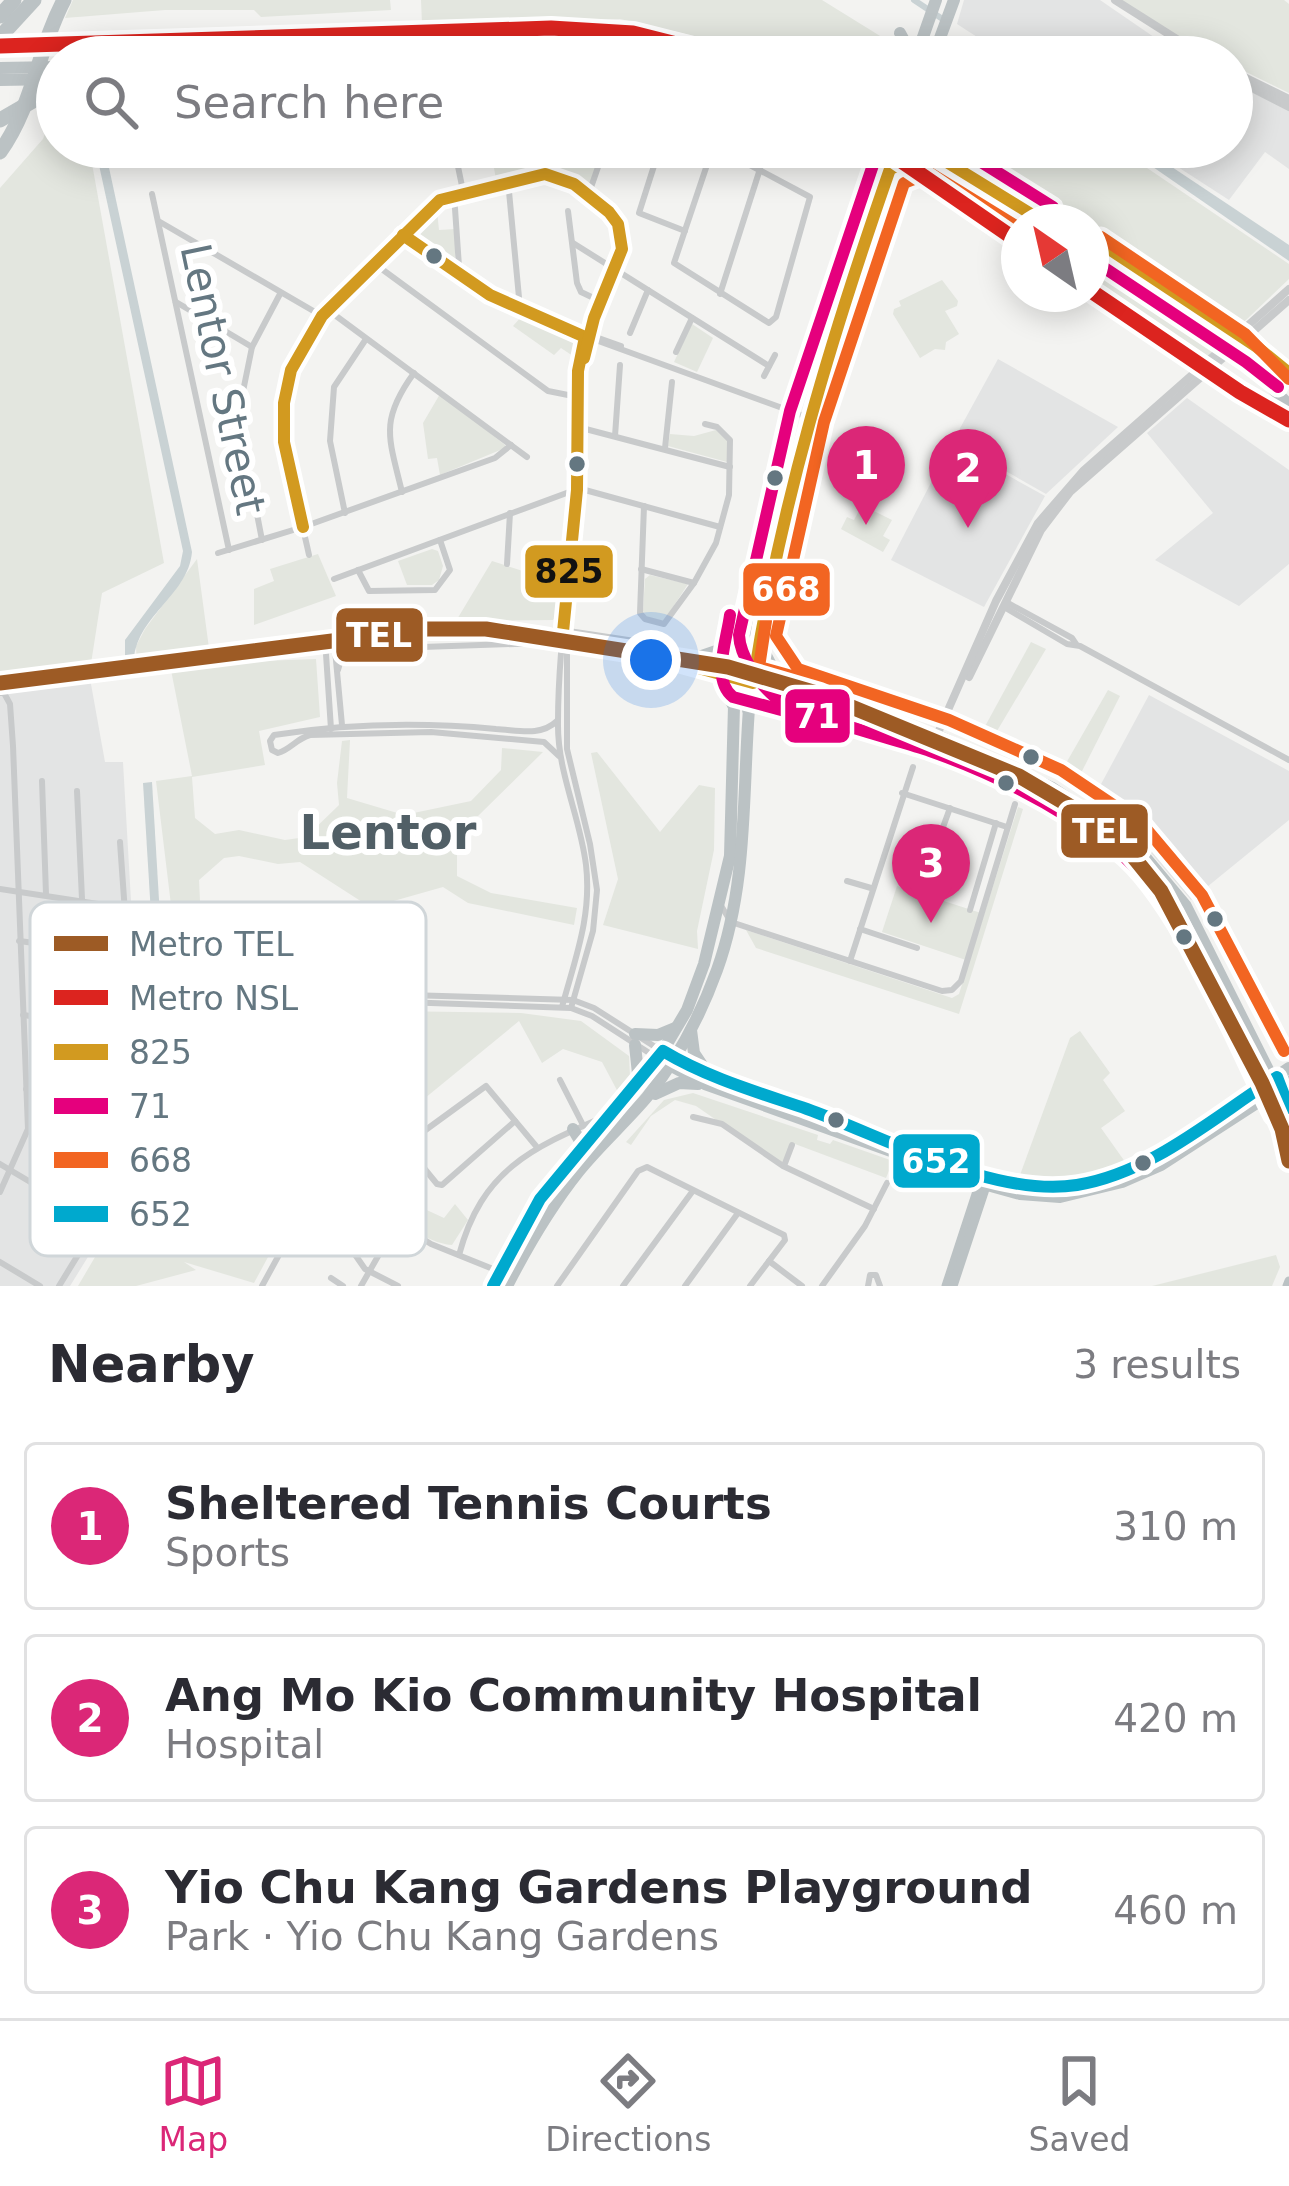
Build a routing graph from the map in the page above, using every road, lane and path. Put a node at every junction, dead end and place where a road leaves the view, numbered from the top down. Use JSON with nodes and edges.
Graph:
{"nodes":[{"id":1,"x":14,"y":0,"type":"edge"},
{"id":2,"x":34,"y":0,"type":"edge"},
{"id":3,"x":64,"y":0,"type":"edge"},
{"id":4,"x":936,"y":0,"type":"edge"},
{"id":5,"x":1112,"y":0,"type":"edge"},
{"id":6,"x":953,"y":3,"type":"edge"},
{"id":7,"x":0,"y":16,"type":"edge"},
{"id":8,"x":899,"y":33,"type":"dead end"},
{"id":9,"x":47,"y":36,"type":"edge"},
{"id":10,"x":901,"y":36,"type":"edge"},
{"id":11,"x":922,"y":36,"type":"edge"},
{"id":12,"x":941,"y":36,"type":"edge"},
{"id":13,"x":1164,"y":36,"type":"edge"},
{"id":14,"x":1171,"y":36,"type":"edge"},
{"id":15,"x":0,"y":37,"type":"edge"},
{"id":16,"x":0,"y":68,"type":"edge"},
{"id":17,"x":36,"y":71,"type":"edge"},
{"id":18,"x":27,"y":73,"type":"junction"},
{"id":19,"x":36,"y":74,"type":"edge"},
{"id":20,"x":36,"y":76,"type":"edge"},
{"id":21,"x":0,"y":80,"type":"edge"},
{"id":22,"x":1253,"y":85,"type":"edge"},
{"id":23,"x":36,"y":97,"type":"edge"},
{"id":24,"x":1289,"y":103,"type":"edge"},
{"id":25,"x":0,"y":120,"type":"edge"},
{"id":26,"x":0,"y":152,"type":"edge"},
{"id":27,"x":456,"y":168,"type":"edge"},
{"id":28,"x":598,"y":168,"type":"edge"},
{"id":29,"x":653,"y":168,"type":"edge"},
{"id":30,"x":708,"y":168,"type":"edge"},
{"id":31,"x":879,"y":168,"type":"edge"},
{"id":32,"x":962,"y":168,"type":"edge"},
{"id":33,"x":968,"y":168,"type":"edge"},
{"id":34,"x":760,"y":169,"type":"joint"},
{"id":35,"x":508,"y":181,"type":"junction"},
{"id":36,"x":458,"y":192,"type":"junction"},
{"id":37,"x":589,"y":193,"type":"junction"},
{"id":38,"x":152,"y":194,"type":"dead end"},
{"id":39,"x":1017,"y":204,"type":"edge"},
{"id":40,"x":1035,"y":204,"type":"edge"},
{"id":41,"x":568,"y":211,"type":"dead end"},
{"id":42,"x":158,"y":221,"type":"junction"},
{"id":43,"x":685,"y":231,"type":"junction"},
{"id":44,"x":404,"y":235,"type":"junction"},
{"id":45,"x":573,"y":242,"type":"junction"},
{"id":46,"x":1109,"y":250,"type":"edge"},
{"id":47,"x":1109,"y":263,"type":"edge"},
{"id":48,"x":376,"y":265,"type":"junction"},
{"id":49,"x":616,"y":270,"type":"junction"},
{"id":50,"x":460,"y":280,"type":"junction"},
{"id":51,"x":648,"y":290,"type":"junction"},
{"id":52,"x":1289,"y":290,"type":"edge"},
{"id":53,"x":280,"y":293,"type":"junction"},
{"id":54,"x":720,"y":294,"type":"junction"},
{"id":55,"x":1289,"y":300,"type":"edge"},
{"id":56,"x":176,"y":302,"type":"junction"},
{"id":57,"x":601,"y":302,"type":"junction"},
{"id":58,"x":520,"y":308,"type":"junction"},
{"id":59,"x":325,"y":313,"type":"junction"},
{"id":60,"x":692,"y":318,"type":"junction"},
{"id":61,"x":630,"y":332,"type":"dead end"},
{"id":62,"x":588,"y":334,"type":"junction"},
{"id":63,"x":367,"y":339,"type":"junction"},
{"id":64,"x":1236,"y":342,"type":"junction"},
{"id":65,"x":252,"y":347,"type":"junction"},
{"id":66,"x":676,"y":352,"type":"dead end"},
{"id":67,"x":775,"y":355,"type":"dead end"},
{"id":68,"x":620,"y":365,"type":"dead end"},
{"id":69,"x":769,"y":366,"type":"junction"},
{"id":70,"x":414,"y":373,"type":"junction"},
{"id":71,"x":1289,"y":373,"type":"edge"},
{"id":72,"x":764,"y":376,"type":"dead end"},
{"id":73,"x":672,"y":382,"type":"dead end"},
{"id":74,"x":1289,"y":388,"type":"edge"},
{"id":75,"x":578,"y":397,"type":"junction"},
{"id":76,"x":1289,"y":405,"type":"edge"},
{"id":77,"x":800,"y":415,"type":"junction"},
{"id":78,"x":705,"y":424,"type":"dead end"},
{"id":79,"x":578,"y":427,"type":"junction"},
{"id":80,"x":615,"y":436,"type":"junction"},
{"id":81,"x":511,"y":445,"type":"junction"},
{"id":82,"x":665,"y":448,"type":"junction"},
{"id":83,"x":527,"y":457,"type":"dead end"},
{"id":84,"x":730,"y":467,"type":"junction"},
{"id":85,"x":577,"y":490,"type":"junction"},
{"id":86,"x":403,"y":492,"type":"junction"},
{"id":87,"x":644,"y":506,"type":"junction"},
{"id":88,"x":346,"y":513,"type":"junction"},
{"id":89,"x":510,"y":513,"type":"junction"},
{"id":90,"x":303,"y":527,"type":"junction"},
{"id":91,"x":720,"y":527,"type":"junction"},
{"id":92,"x":262,"y":540,"type":"junction"},
{"id":93,"x":440,"y":540,"type":"junction"},
{"id":94,"x":229,"y":550,"type":"junction"},
{"id":95,"x":218,"y":553,"type":"dead end"},
{"id":96,"x":309,"y":555,"type":"dead end"},
{"id":97,"x":507,"y":564,"type":"dead end"},
{"id":98,"x":641,"y":569,"type":"junction"},
{"id":99,"x":358,"y":570,"type":"junction"},
{"id":100,"x":334,"y":579,"type":"dead end"},
{"id":101,"x":694,"y":583,"type":"junction"},
{"id":102,"x":1000,"y":601,"type":"junction"},
{"id":103,"x":565,"y":630,"type":"junction"},
{"id":104,"x":751,"y":635,"type":"junction"},
{"id":105,"x":330,"y":639,"type":"junction"},
{"id":106,"x":564,"y":642,"type":"junction"},
{"id":107,"x":331,"y":650,"type":"junction"},
{"id":108,"x":368,"y":651,"type":"junction"},
{"id":109,"x":697,"y":658,"type":"junction"},
{"id":110,"x":337,"y":672,"type":"junction"},
{"id":111,"x":717,"y":674,"type":"junction"},
{"id":112,"x":747,"y":677,"type":"junction"},
{"id":113,"x":784,"y":688,"type":"junction"},
{"id":114,"x":2,"y":693,"type":"edge"},
{"id":115,"x":741,"y":708,"type":"junction"},
{"id":116,"x":558,"y":721,"type":"junction"},
{"id":117,"x":342,"y":728,"type":"junction"},
{"id":118,"x":331,"y":729,"type":"junction"},
{"id":119,"x":938,"y":739,"type":"junction"},
{"id":120,"x":560,"y":760,"type":"junction"},
{"id":121,"x":1289,"y":760,"type":"edge"},
{"id":122,"x":913,"y":767,"type":"dead end"},
{"id":123,"x":42,"y":782,"type":"dead end"},
{"id":124,"x":77,"y":791,"type":"dead end"},
{"id":125,"x":902,"y":794,"type":"junction"},
{"id":126,"x":1016,"y":804,"type":"dead end"},
{"id":127,"x":950,"y":808,"type":"junction"},
{"id":128,"x":996,"y":823,"type":"junction"},
{"id":129,"x":1008,"y":827,"type":"junction"},
{"id":130,"x":120,"y":842,"type":"dead end"},
{"id":131,"x":847,"y":881,"type":"dead end"},
{"id":132,"x":871,"y":888,"type":"junction"},
{"id":133,"x":0,"y":889,"type":"edge"},
{"id":134,"x":19,"y":890,"type":"junction"},
{"id":135,"x":919,"y":893,"type":"dead end"},
{"id":136,"x":46,"y":894,"type":"junction"},
{"id":137,"x":82,"y":899,"type":"junction"},
{"id":138,"x":96,"y":902,"type":"edge"},
{"id":139,"x":124,"y":902,"type":"edge"},
{"id":140,"x":719,"y":903,"type":"junction"},
{"id":141,"x":970,"y":910,"type":"dead end"},
{"id":142,"x":731,"y":922,"type":"junction"},
{"id":143,"x":860,"y":928,"type":"junction"},
{"id":144,"x":713,"y":931,"type":"junction"},
{"id":145,"x":19,"y":941,"type":"junction"},
{"id":146,"x":30,"y":942,"type":"edge"},
{"id":147,"x":917,"y":948,"type":"dead end"},
{"id":148,"x":850,"y":961,"type":"junction"},
{"id":149,"x":426,"y":999,"type":"edge"},
{"id":150,"x":568,"y":1003,"type":"junction"},
{"id":151,"x":22,"y":1015,"type":"junction"},
{"id":152,"x":30,"y":1016,"type":"edge"},
{"id":153,"x":683,"y":1028,"type":"junction"},
{"id":154,"x":635,"y":1040,"type":"junction"},
{"id":155,"x":666,"y":1058,"type":"junction"},
{"id":156,"x":560,"y":1080,"type":"dead end"},
{"id":157,"x":709,"y":1081,"type":"junction"},
{"id":158,"x":1279,"y":1081,"type":"edge"},
{"id":159,"x":639,"y":1084,"type":"junction"},
{"id":160,"x":26,"y":1089,"type":"junction"},
{"id":161,"x":30,"y":1089,"type":"edge"},
{"id":162,"x":644,"y":1100,"type":"junction"},
{"id":163,"x":1289,"y":1108,"type":"edge"},
{"id":164,"x":615,"y":1111,"type":"junction"},
{"id":165,"x":692,"y":1117,"type":"dead end"},
{"id":166,"x":515,"y":1121,"type":"junction"},
{"id":167,"x":578,"y":1127,"type":"junction"},
{"id":168,"x":426,"y":1129,"type":"edge"},
{"id":169,"x":1289,"y":1129,"type":"edge"},
{"id":170,"x":793,"y":1145,"type":"dead end"},
{"id":171,"x":536,"y":1146,"type":"junction"},
{"id":172,"x":584,"y":1146,"type":"junction"},
{"id":173,"x":0,"y":1164,"type":"edge"},
{"id":174,"x":784,"y":1166,"type":"junction"},
{"id":175,"x":426,"y":1168,"type":"edge"},
{"id":176,"x":12,"y":1172,"type":"junction"},
{"id":177,"x":985,"y":1179,"type":"junction"},
{"id":178,"x":30,"y":1182,"type":"edge"},
{"id":179,"x":887,"y":1183,"type":"dead end"},
{"id":180,"x":693,"y":1191,"type":"junction"},
{"id":181,"x":0,"y":1192,"type":"edge"},
{"id":182,"x":874,"y":1209,"type":"junction"},
{"id":183,"x":738,"y":1213,"type":"junction"},
{"id":184,"x":426,"y":1241,"type":"edge"},
{"id":185,"x":459,"y":1255,"type":"junction"},
{"id":186,"x":77,"y":1256,"type":"edge"},
{"id":187,"x":279,"y":1256,"type":"edge"},
{"id":188,"x":358,"y":1256,"type":"edge"},
{"id":189,"x":378,"y":1256,"type":"edge"},
{"id":190,"x":769,"y":1261,"type":"junction"},
{"id":191,"x":0,"y":1262,"type":"edge"},
{"id":192,"x":369,"y":1271,"type":"junction"},
{"id":193,"x":331,"y":1278,"type":"dead end"},
{"id":194,"x":510,"y":1280,"type":"edge"},
{"id":195,"x":951,"y":1282,"type":"edge"},
{"id":196,"x":40,"y":1286,"type":"edge"},
{"id":197,"x":59,"y":1286,"type":"edge"},
{"id":198,"x":262,"y":1286,"type":"edge"},
{"id":199,"x":344,"y":1286,"type":"edge"},
{"id":200,"x":361,"y":1286,"type":"edge"},
{"id":201,"x":398,"y":1286,"type":"edge"},
{"id":202,"x":493,"y":1286,"type":"edge"},
{"id":203,"x":557,"y":1286,"type":"edge"},
{"id":204,"x":623,"y":1286,"type":"edge"},
{"id":205,"x":685,"y":1286,"type":"edge"},
{"id":206,"x":750,"y":1286,"type":"edge"},
{"id":207,"x":802,"y":1286,"type":"edge"},
{"id":208,"x":823,"y":1286,"type":"edge"},
{"id":209,"x":868,"y":1286,"type":"edge"},
{"id":210,"x":880,"y":1286,"type":"edge"}],
"edges":[{"from":1,"to":7,"type":"highway"},
{"from":2,"to":15,"type":"highway"},
{"from":3,"to":9,"type":"highway"},
{"from":4,"to":11,"type":"main road"},
{"from":5,"to":13,"type":"street"},
{"from":5,"to":14,"type":"street"},
{"from":6,"to":12,"type":"main road"},
{"from":8,"to":10,"type":"main road"},
{"from":16,"to":18,"type":"main road"},
{"from":17,"to":18,"type":"main road"},
{"from":18,"to":20,"type":"main road"},
{"from":18,"to":21,"type":"main road"},
{"from":19,"to":26,"type":"highway"},
{"from":22,"to":24,"type":"street"},
{"from":23,"to":25,"type":"highway"},
{"from":27,"to":36,"type":"street"},
{"from":28,"to":37,"type":"street"},
{"from":29,"to":43,"type":"street"},
{"from":30,"to":43,"type":"street"},
{"from":31,"to":77,"type":"main road"},
{"from":32,"to":39,"type":"main road"},
{"from":33,"to":40,"type":"main road"},
{"from":34,"to":54,"type":"street"},
{"from":34,"to":54,"type":"street"},
{"from":35,"to":36,"type":"street"},
{"from":35,"to":37,"type":"street"},
{"from":35,"to":58,"type":"street"},
{"from":36,"to":44,"type":"street"},
{"from":36,"to":50,"type":"street"},
{"from":37,"to":49,"type":"street"},
{"from":38,"to":42,"type":"street","name":"Lentor Street"},
{"from":41,"to":45,"type":"street"},
{"from":42,"to":53,"type":"street","name":"Lentor Street"},
{"from":42,"to":56,"type":"street","name":"Lentor Street"},
{"from":43,"to":54,"type":"street"},
{"from":44,"to":48,"type":"street"},
{"from":44,"to":50,"type":"street"},
{"from":45,"to":49,"type":"street"},
{"from":45,"to":57,"type":"street"},
{"from":46,"to":64,"type":"main road"},
{"from":47,"to":64,"type":"main road"},
{"from":48,"to":59,"type":"street"},
{"from":48,"to":75,"type":"street"},
{"from":49,"to":51,"type":"street"},
{"from":49,"to":57,"type":"street"},
{"from":50,"to":58,"type":"street"},
{"from":51,"to":60,"type":"street"},
{"from":51,"to":61,"type":"street"},
{"from":52,"to":64,"type":"street"},
{"from":53,"to":59,"type":"street","name":"Lentor Street"},
{"from":53,"to":65,"type":"street"},
{"from":55,"to":64,"type":"street"},
{"from":56,"to":65,"type":"street"},
{"from":56,"to":94,"type":"street","name":"Lentor Street"},
{"from":57,"to":62,"type":"street"},
{"from":58,"to":62,"type":"street"},
{"from":59,"to":63,"type":"street","name":"Lentor Street"},
{"from":59,"to":90,"type":"street"},
{"from":60,"to":66,"type":"street"},
{"from":60,"to":69,"type":"street"},
{"from":62,"to":75,"type":"street"},
{"from":62,"to":77,"type":"street"},
{"from":63,"to":70,"type":"street","name":"Lentor Street"},
{"from":63,"to":88,"type":"street"},
{"from":64,"to":71,"type":"main road"},
{"from":64,"to":74,"type":"main road"},
{"from":64,"to":76,"type":"main road"},
{"from":64,"to":102,"type":"street"},
{"from":65,"to":92,"type":"street"},
{"from":67,"to":69,"type":"street"},
{"from":68,"to":80,"type":"street"},
{"from":69,"to":72,"type":"street"},
{"from":70,"to":81,"type":"street","name":"Lentor Street"},
{"from":70,"to":86,"type":"street"},
{"from":73,"to":82,"type":"street"},
{"from":75,"to":79,"type":"street"},
{"from":77,"to":104,"type":"main road"},
{"from":78,"to":84,"type":"street"},
{"from":79,"to":80,"type":"street"},
{"from":79,"to":85,"type":"street"},
{"from":80,"to":82,"type":"street"},
{"from":81,"to":83,"type":"street","name":"Lentor Street"},
{"from":81,"to":86,"type":"street","name":"Lentor Street"},
{"from":82,"to":84,"type":"street"},
{"from":84,"to":91,"type":"street"},
{"from":85,"to":87,"type":"street"},
{"from":85,"to":89,"type":"street"},
{"from":85,"to":103,"type":"street"},
{"from":86,"to":88,"type":"street","name":"Lentor Street"},
{"from":87,"to":91,"type":"street"},
{"from":87,"to":98,"type":"street"},
{"from":88,"to":90,"type":"street","name":"Lentor Street"},
{"from":89,"to":93,"type":"street"},
{"from":89,"to":97,"type":"street"},
{"from":90,"to":92,"type":"street","name":"Lentor Street"},
{"from":90,"to":96,"type":"street"},
{"from":91,"to":101,"type":"street"},
{"from":92,"to":94,"type":"street","name":"Lentor Street"},
{"from":93,"to":99,"type":"street"},
{"from":93,"to":99,"type":"street"},
{"from":94,"to":95,"type":"street","name":"Lentor Street"},
{"from":98,"to":101,"type":"street"},
{"from":98,"to":101,"type":"street"},
{"from":99,"to":100,"type":"street"},
{"from":102,"to":119,"type":"street"},
{"from":102,"to":121,"type":"street"},
{"from":103,"to":105,"type":"street"},
{"from":103,"to":106,"type":"street"},
{"from":103,"to":109,"type":"street"},
{"from":104,"to":109,"type":"main road"},
{"from":104,"to":112,"type":"main road"},
{"from":104,"to":113,"type":"main road"},
{"from":105,"to":107,"type":"street"},
{"from":105,"to":107,"type":"street"},
{"from":106,"to":108,"type":"street"},
{"from":106,"to":111,"type":"street"},
{"from":106,"to":116,"type":"street"},
{"from":106,"to":150,"type":"street"},
{"from":107,"to":108,"type":"street"},
{"from":107,"to":110,"type":"street"},
{"from":107,"to":118,"type":"street"},
{"from":108,"to":110,"type":"street"},
{"from":109,"to":112,"type":"street"},
{"from":110,"to":117,"type":"street"},
{"from":111,"to":112,"type":"street"},
{"from":111,"to":115,"type":"main road"},
{"from":112,"to":113,"type":"main road"},
{"from":112,"to":115,"type":"main road"},
{"from":113,"to":115,"type":"main road"},
{"from":113,"to":119,"type":"main road"},
{"from":114,"to":134,"type":"street"},
{"from":115,"to":140,"type":"main road"},
{"from":115,"to":142,"type":"main road"},
{"from":116,"to":117,"type":"street"},
{"from":116,"to":120,"type":"street"},
{"from":117,"to":118,"type":"street"},
{"from":117,"to":120,"type":"street"},
{"from":118,"to":118,"type":"street"},
{"from":119,"to":158,"type":"main road"},
{"from":120,"to":150,"type":"street"},
{"from":122,"to":125,"type":"street"},
{"from":123,"to":136,"type":"street"},
{"from":124,"to":137,"type":"street"},
{"from":125,"to":127,"type":"street"},
{"from":125,"to":132,"type":"street"},
{"from":126,"to":129,"type":"street"},
{"from":127,"to":128,"type":"street"},
{"from":127,"to":135,"type":"street"},
{"from":128,"to":129,"type":"street"},
{"from":128,"to":141,"type":"street"},
{"from":129,"to":148,"type":"street"},
{"from":130,"to":139,"type":"street"},
{"from":131,"to":132,"type":"street"},
{"from":132,"to":143,"type":"street"},
{"from":133,"to":134,"type":"street"},
{"from":134,"to":136,"type":"street"},
{"from":134,"to":145,"type":"street"},
{"from":136,"to":137,"type":"street"},
{"from":137,"to":138,"type":"street"},
{"from":140,"to":142,"type":"street"},
{"from":140,"to":144,"type":"main road"},
{"from":142,"to":144,"type":"street"},
{"from":142,"to":148,"type":"street"},
{"from":142,"to":153,"type":"main road"},
{"from":143,"to":147,"type":"street"},
{"from":143,"to":148,"type":"street"},
{"from":144,"to":153,"type":"main road"},
{"from":145,"to":146,"type":"street"},
{"from":145,"to":151,"type":"street"},
{"from":149,"to":150,"type":"street"},
{"from":150,"to":154,"type":"street"},
{"from":151,"to":152,"type":"street"},
{"from":151,"to":160,"type":"street"},
{"from":153,"to":154,"type":"main road"},
{"from":153,"to":155,"type":"main road"},
{"from":153,"to":157,"type":"main road"},
{"from":154,"to":155,"type":"street"},
{"from":154,"to":159,"type":"main road"},
{"from":155,"to":157,"type":"main road"},
{"from":155,"to":159,"type":"main road"},
{"from":155,"to":162,"type":"main road"},
{"from":156,"to":167,"type":"street"},
{"from":157,"to":162,"type":"main road"},
{"from":157,"to":177,"type":"main road"},
{"from":158,"to":163,"type":"main road"},
{"from":158,"to":169,"type":"main road"},
{"from":158,"to":177,"type":"main road"},
{"from":159,"to":164,"type":"main road"},
{"from":160,"to":161,"type":"street"},
{"from":160,"to":176,"type":"street"},
{"from":162,"to":194,"type":"main road"},
{"from":164,"to":167,"type":"street"},
{"from":164,"to":172,"type":"main road"},
{"from":165,"to":174,"type":"street"},
{"from":166,"to":168,"type":"street"},
{"from":166,"to":171,"type":"street"},
{"from":166,"to":175,"type":"street"},
{"from":167,"to":171,"type":"street"},
{"from":167,"to":172,"type":"main road"},
{"from":170,"to":174,"type":"street"},
{"from":171,"to":185,"type":"street"},
{"from":172,"to":194,"type":"main road"},
{"from":173,"to":176,"type":"street"},
{"from":174,"to":182,"type":"street"},
{"from":176,"to":178,"type":"street"},
{"from":176,"to":181,"type":"street"},
{"from":177,"to":195,"type":"main road"},
{"from":179,"to":182,"type":"street"},
{"from":180,"to":183,"type":"street"},
{"from":180,"to":203,"type":"street"},
{"from":180,"to":204,"type":"street"},
{"from":182,"to":208,"type":"street"},
{"from":183,"to":190,"type":"street"},
{"from":183,"to":205,"type":"street"},
{"from":184,"to":185,"type":"street"},
{"from":185,"to":194,"type":"street"},
{"from":186,"to":197,"type":"street"},
{"from":187,"to":198,"type":"street"},
{"from":188,"to":192,"type":"street"},
{"from":189,"to":192,"type":"street"},
{"from":190,"to":206,"type":"street"},
{"from":190,"to":207,"type":"street"},
{"from":191,"to":196,"type":"street"},
{"from":192,"to":200,"type":"street"},
{"from":192,"to":201,"type":"street"},
{"from":193,"to":199,"type":"street"},
{"from":194,"to":202,"type":"main road"},
{"from":209,"to":210,"type":"street"}]}
